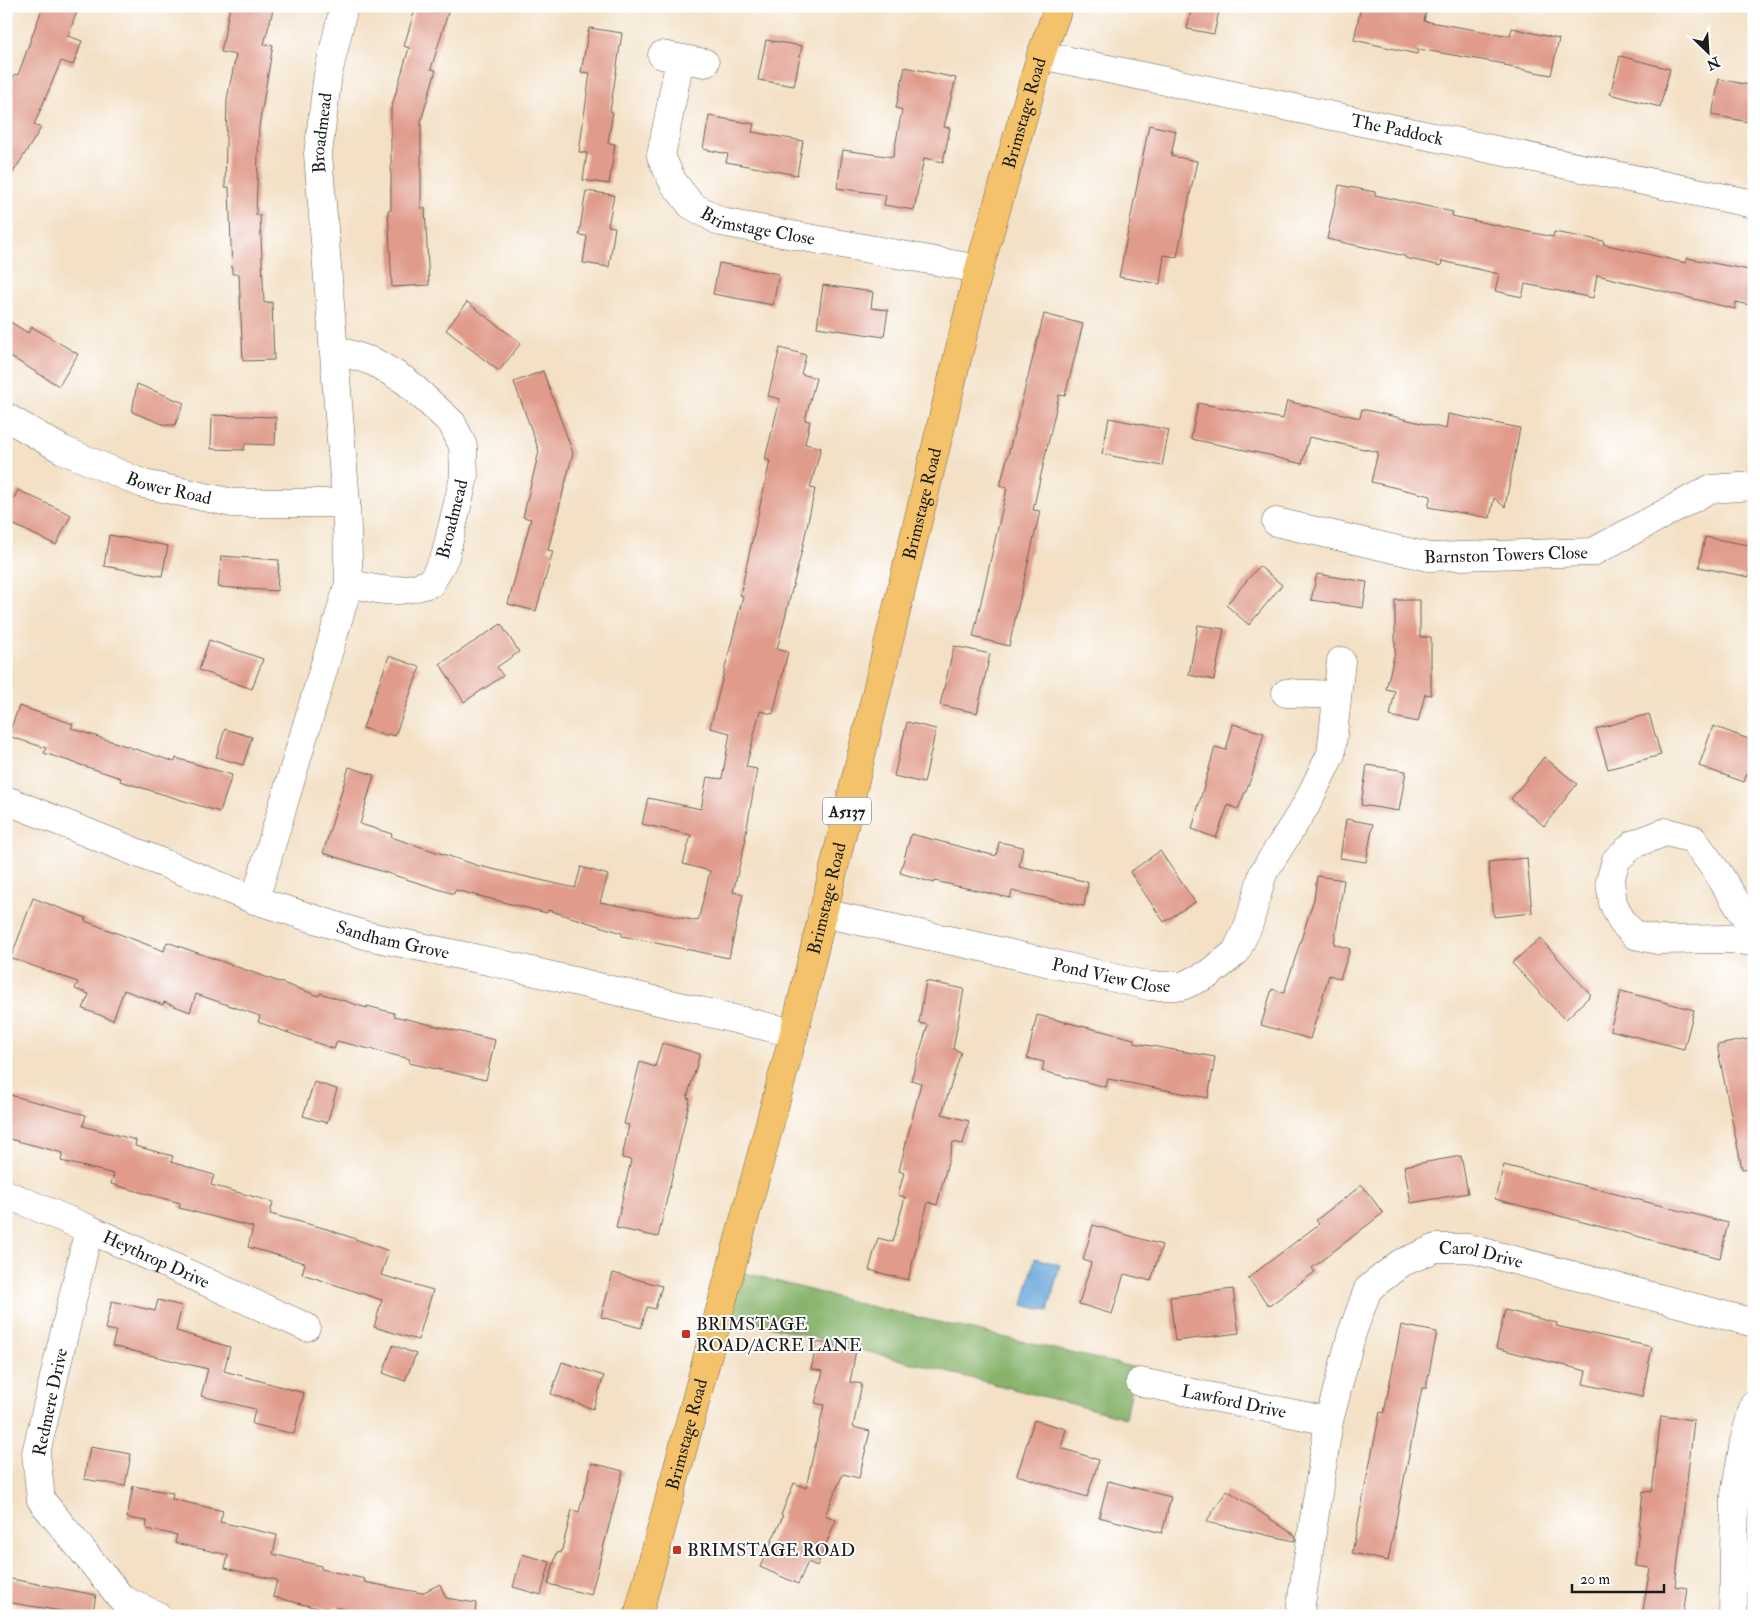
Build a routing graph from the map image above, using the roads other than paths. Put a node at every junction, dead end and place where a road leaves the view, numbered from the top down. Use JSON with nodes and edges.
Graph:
{"nodes":[{"id":1,"x":344,"y":6,"type":"edge"},
{"id":2,"x":1059,"y":6,"type":"edge"},
{"id":3,"x":1041,"y":54,"type":"junction"},
{"id":4,"x":682,"y":59,"type":"dead end"},
{"id":5,"x":1754,"y":204,"type":"edge"},
{"id":6,"x":979,"y":269,"type":"junction"},
{"id":7,"x":334,"y":349,"type":"junction"},
{"id":8,"x":6,"y":417,"type":"edge"},
{"id":9,"x":1754,"y":486,"type":"edge"},
{"id":10,"x":346,"y":503,"type":"junction"},
{"id":11,"x":1276,"y":522,"type":"dead end"},
{"id":12,"x":350,"y":583,"type":"junction"},
{"id":13,"x":1340,"y":661,"type":"dead end"},
{"id":14,"x":1286,"y":693,"type":"dead end"},
{"id":15,"x":1337,"y":695,"type":"junction"},
{"id":16,"x":6,"y":800,"type":"edge"},
{"id":17,"x":255,"y":900,"type":"junction"},
{"id":18,"x":822,"y":913,"type":"junction"},
{"id":19,"x":1754,"y":931,"type":"edge"},
{"id":20,"x":1754,"y":942,"type":"edge"},
{"id":21,"x":794,"y":1033,"type":"junction"},
{"id":22,"x":6,"y":1194,"type":"edge"},
{"id":23,"x":89,"y":1229,"type":"junction"},
{"id":24,"x":1754,"y":1323,"type":"edge"},
{"id":25,"x":306,"y":1327,"type":"dead end"},
{"id":26,"x":1140,"y":1382,"type":"dead end"},
{"id":27,"x":1754,"y":1404,"type":"edge"},
{"id":28,"x":1329,"y":1421,"type":"junction"},
{"id":29,"x":118,"y":1607,"type":"edge"},
{"id":30,"x":158,"y":1616,"type":"edge"},
{"id":31,"x":638,"y":1616,"type":"edge"},
{"id":32,"x":1302,"y":1616,"type":"edge"},
{"id":33,"x":1733,"y":1616,"type":"edge"}],
"edges":[{"from":1,"to":7,"type":"street","name":"Broadmead"},
{"from":2,"to":3,"type":"main road","name":"Brimstage Road","number":"A5137"},
{"from":3,"to":5,"type":"street","name":"The Paddock"},
{"from":3,"to":6,"type":"main road","name":"Brimstage Road","number":"A5137"},
{"from":4,"to":6,"type":"street","name":"Brimstage Close"},
{"from":6,"to":18,"type":"main road","name":"Brimstage Road","number":"A5137"},
{"from":7,"to":10,"type":"street","name":"Broadmead"},
{"from":7,"to":12,"type":"street","name":"Broadmead"},
{"from":8,"to":10,"type":"street","name":"Bower Road"},
{"from":9,"to":11,"type":"street","name":"Barnston Towers Close"},
{"from":10,"to":12,"type":"street","name":"Broadmead"},
{"from":12,"to":17,"type":"street","name":"Broadmead"},
{"from":13,"to":15,"type":"street","name":"Pond View Close"},
{"from":14,"to":15,"type":"street"},
{"from":15,"to":18,"type":"street","name":"Pond View Close"},
{"from":16,"to":17,"type":"street","name":"Sandham Grove"},
{"from":17,"to":21,"type":"street","name":"Sandham Grove"},
{"from":18,"to":21,"type":"main road","name":"Brimstage Road","number":"A5137"},
{"from":19,"to":20,"type":"street"},
{"from":21,"to":31,"type":"main road","name":"Brimstage Road","number":"A5137"},
{"from":22,"to":23,"type":"street","name":"Heythrop Drive"},
{"from":23,"to":25,"type":"street","name":"Heythrop Drive"},
{"from":23,"to":29,"type":"street","name":"Redmere Drive"},
{"from":24,"to":28,"type":"street","name":"Carol Drive"},
{"from":26,"to":28,"type":"street","name":"Lawford Drive"},
{"from":27,"to":33,"type":"street"},
{"from":28,"to":32,"type":"street","name":"Carol Drive"},
{"from":29,"to":30,"type":"street","name":"Redmere Drive"}]}
